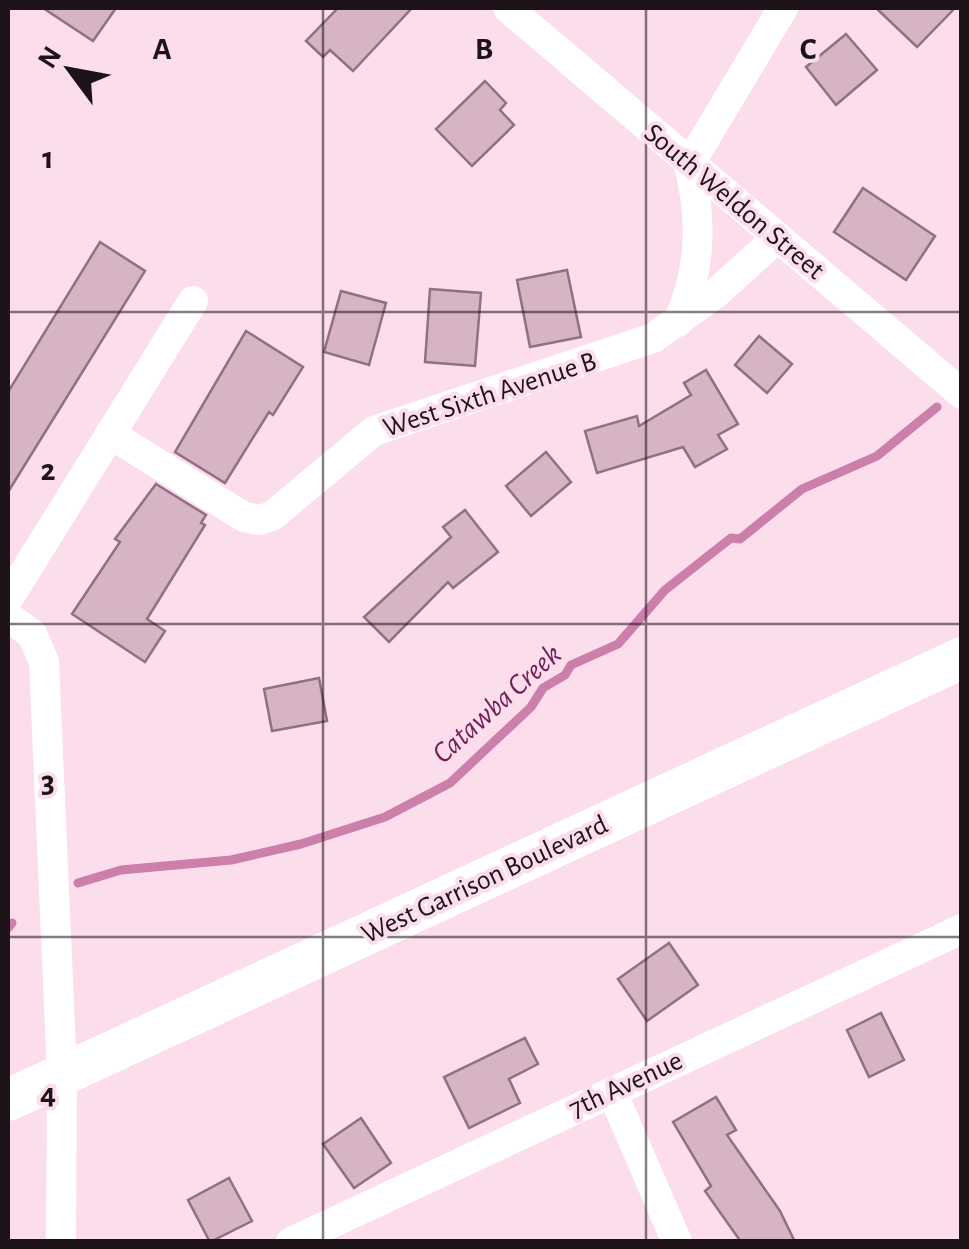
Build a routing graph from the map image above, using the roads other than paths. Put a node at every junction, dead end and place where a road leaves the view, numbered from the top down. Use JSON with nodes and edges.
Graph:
{"nodes":[{"id":1,"x":508,"y":8,"type":"edge"},
{"id":2,"x":782,"y":8,"type":"edge"},
{"id":3,"x":689,"y":164,"type":"junction"},
{"id":4,"x":776,"y":238,"type":"junction"},
{"id":5,"x":193,"y":300,"type":"dead end"},
{"id":6,"x":677,"y":324,"type":"junction"},
{"id":7,"x":962,"y":394,"type":"edge"},
{"id":8,"x":110,"y":434,"type":"junction"},
{"id":9,"x":8,"y":599,"type":"edge"},
{"id":10,"x":8,"y":618,"type":"edge"},
{"id":11,"x":962,"y":658,"type":"edge"},
{"id":12,"x":962,"y":929,"type":"edge"},
{"id":13,"x":62,"y":1073,"type":"junction"},
{"id":14,"x":612,"y":1092,"type":"junction"},
{"id":15,"x":8,"y":1100,"type":"edge"},
{"id":16,"x":61,"y":1242,"type":"edge"},
{"id":17,"x":291,"y":1242,"type":"edge"},
{"id":18,"x":677,"y":1242,"type":"edge"}],
"edges":[{"from":1,"to":3,"type":"street","name":"South Weldon Street"},
{"from":2,"to":3,"type":"street"},
{"from":3,"to":4,"type":"street","name":"South Weldon Street"},
{"from":3,"to":6,"type":"street"},
{"from":4,"to":6,"type":"street","name":"West Sixth Avenue B"},
{"from":4,"to":7,"type":"street","name":"South Weldon Street"},
{"from":5,"to":8,"type":"street"},
{"from":6,"to":8,"type":"street","name":"West Sixth Avenue B"},
{"from":8,"to":9,"type":"street"},
{"from":10,"to":13,"type":"street"},
{"from":11,"to":13,"type":"main road","name":"West Garrison Boulevard"},
{"from":12,"to":14,"type":"street","name":"7th Avenue"},
{"from":13,"to":15,"type":"main road","name":"West Garrison Boulevard"},
{"from":13,"to":16,"type":"street"},
{"from":14,"to":17,"type":"street","name":"7th Avenue"},
{"from":14,"to":18,"type":"street"}]}
